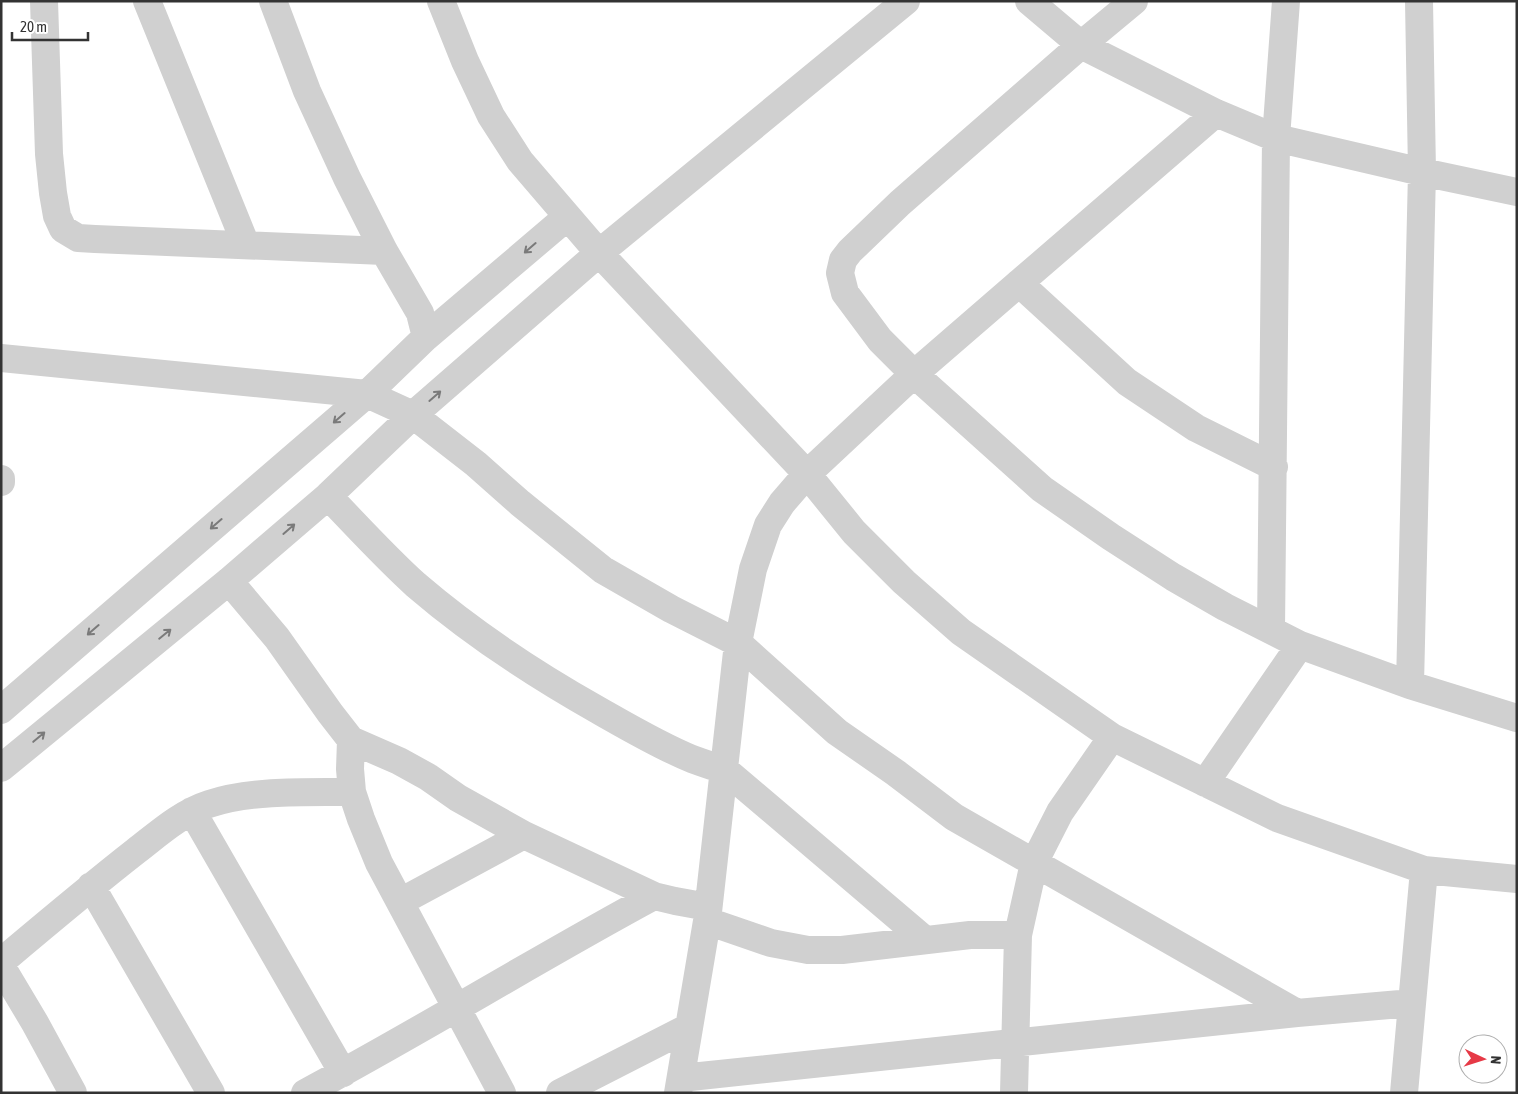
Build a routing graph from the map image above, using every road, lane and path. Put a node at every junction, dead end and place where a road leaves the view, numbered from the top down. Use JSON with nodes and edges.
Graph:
{"nodes":[{"id":1,"x":44,"y":1,"type":"edge"},
{"id":2,"x":147,"y":1,"type":"edge"},
{"id":3,"x":273,"y":1,"type":"edge"},
{"id":4,"x":441,"y":1,"type":"edge"},
{"id":5,"x":906,"y":1,"type":"edge"},
{"id":6,"x":1029,"y":1,"type":"edge"},
{"id":7,"x":1134,"y":1,"type":"edge"},
{"id":8,"x":1286,"y":1,"type":"edge"},
{"id":9,"x":1419,"y":1,"type":"edge"},
{"id":10,"x":1081,"y":45,"type":"junction"},
{"id":11,"x":1216,"y":114,"type":"junction"},
{"id":12,"x":1276,"y":138,"type":"junction"},
{"id":13,"x":1422,"y":172,"type":"junction"},
{"id":14,"x":1517,"y":192,"type":"edge"},
{"id":15,"x":567,"y":217,"type":"junction"},
{"id":16,"x":246,"y":245,"type":"junction"},
{"id":17,"x":384,"y":251,"type":"junction"},
{"id":18,"x":599,"y":252,"type":"junction"},
{"id":19,"x":1019,"y":283,"type":"junction"},
{"id":20,"x":426,"y":337,"type":"junction"},
{"id":21,"x":1,"y":358,"type":"edge"},
{"id":22,"x":914,"y":374,"type":"junction"},
{"id":23,"x":367,"y":394,"type":"junction"},
{"id":24,"x":413,"y":415,"type":"junction"},
{"id":25,"x":1274,"y":467,"type":"junction"},
{"id":26,"x":807,"y":474,"type":"junction"},
{"id":27,"x":328,"y":496,"type":"junction"},
{"id":28,"x":228,"y":581,"type":"junction"},
{"id":29,"x":1271,"y":630,"type":"junction"},
{"id":30,"x":738,"y":643,"type":"junction"},
{"id":31,"x":1300,"y":645,"type":"junction"},
{"id":32,"x":1410,"y":686,"type":"junction"},
{"id":33,"x":1,"y":710,"type":"edge"},
{"id":34,"x":1517,"y":718,"type":"edge"},
{"id":35,"x":1112,"y":737,"type":"junction"},
{"id":36,"x":351,"y":740,"type":"junction"},
{"id":37,"x":1,"y":768,"type":"edge"},
{"id":38,"x":725,"y":770,"type":"junction"},
{"id":39,"x":1205,"y":783,"type":"junction"},
{"id":40,"x":352,"y":792,"type":"junction"},
{"id":41,"x":192,"y":811,"type":"junction"},
{"id":42,"x":524,"y":835,"type":"junction"},
{"id":43,"x":1034,"y":863,"type":"junction"},
{"id":44,"x":1424,"y":870,"type":"junction"},
{"id":45,"x":1517,"y":878,"type":"edge"},
{"id":46,"x":91,"y":886,"type":"junction"},
{"id":47,"x":654,"y":896,"type":"junction"},
{"id":48,"x":400,"y":902,"type":"junction"},
{"id":49,"x":708,"y":914,"type":"junction"},
{"id":50,"x":1018,"y":935,"type":"junction"},
{"id":51,"x":925,"y":940,"type":"junction"},
{"id":52,"x":1,"y":962,"type":"edge"},
{"id":53,"x":1,"y":966,"type":"edge"},
{"id":54,"x":1412,"y":1004,"type":"junction"},
{"id":55,"x":457,"y":1008,"type":"junction"},
{"id":56,"x":1297,"y":1013,"type":"junction"},
{"id":57,"x":689,"y":1027,"type":"junction"},
{"id":58,"x":1015,"y":1042,"type":"junction"},
{"id":59,"x":343,"y":1073,"type":"junction"},
{"id":60,"x":679,"y":1085,"type":"edge"},
{"id":61,"x":73,"y":1093,"type":"edge"},
{"id":62,"x":211,"y":1093,"type":"edge"},
{"id":63,"x":305,"y":1093,"type":"edge"},
{"id":64,"x":502,"y":1093,"type":"edge"},
{"id":65,"x":560,"y":1093,"type":"edge"},
{"id":66,"x":1014,"y":1093,"type":"edge"},
{"id":67,"x":1404,"y":1093,"type":"edge"}],
"edges":[{"from":1,"to":16,"type":"street"},
{"from":2,"to":16,"type":"street"},
{"from":3,"to":17,"type":"street"},
{"from":4,"to":15,"type":"street"},
{"from":5,"to":18,"type":"street"},
{"from":6,"to":10,"type":"street"},
{"from":7,"to":10,"type":"street"},
{"from":8,"to":12,"type":"street"},
{"from":9,"to":13,"type":"street"},
{"from":10,"to":11,"type":"street"},
{"from":10,"to":22,"type":"street"},
{"from":11,"to":12,"type":"street"},
{"from":11,"to":19,"type":"street"},
{"from":12,"to":13,"type":"street"},
{"from":12,"to":25,"type":"street"},
{"from":13,"to":14,"type":"street"},
{"from":13,"to":32,"type":"street"},
{"from":15,"to":18,"type":"street"},
{"from":15,"to":20,"type":"street","one_way":true},
{"from":16,"to":17,"type":"street"},
{"from":17,"to":20,"type":"street"},
{"from":24,"to":18,"type":"street","one_way":true},
{"from":18,"to":26,"type":"street"},
{"from":19,"to":22,"type":"street"},
{"from":19,"to":25,"type":"street"},
{"from":20,"to":23,"type":"street"},
{"from":21,"to":23,"type":"street"},
{"from":22,"to":26,"type":"street"},
{"from":22,"to":29,"type":"street"},
{"from":23,"to":24,"type":"street"},
{"from":23,"to":33,"type":"street","one_way":true},
{"from":24,"to":27,"type":"street"},
{"from":24,"to":30,"type":"street"},
{"from":25,"to":29,"type":"street"},
{"from":26,"to":30,"type":"street"},
{"from":26,"to":35,"type":"street"},
{"from":28,"to":27,"type":"street","one_way":true},
{"from":27,"to":38,"type":"street"},
{"from":28,"to":36,"type":"street"},
{"from":37,"to":28,"type":"street","one_way":true},
{"from":29,"to":31,"type":"street"},
{"from":30,"to":38,"type":"street"},
{"from":30,"to":43,"type":"street"},
{"from":31,"to":32,"type":"street"},
{"from":31,"to":39,"type":"street"},
{"from":32,"to":34,"type":"street"},
{"from":35,"to":39,"type":"street"},
{"from":35,"to":43,"type":"street"},
{"from":36,"to":40,"type":"street"},
{"from":36,"to":42,"type":"street"},
{"from":38,"to":49,"type":"street"},
{"from":38,"to":51,"type":"street"},
{"from":39,"to":44,"type":"street"},
{"from":40,"to":41,"type":"street"},
{"from":40,"to":48,"type":"street"},
{"from":41,"to":46,"type":"street"},
{"from":41,"to":59,"type":"street"},
{"from":42,"to":47,"type":"street"},
{"from":42,"to":48,"type":"street"},
{"from":43,"to":50,"type":"street"},
{"from":43,"to":56,"type":"street"},
{"from":44,"to":45,"type":"street"},
{"from":44,"to":54,"type":"street"},
{"from":46,"to":52,"type":"street"},
{"from":46,"to":62,"type":"street"},
{"from":47,"to":49,"type":"street"},
{"from":47,"to":55,"type":"street"},
{"from":48,"to":55,"type":"street"},
{"from":49,"to":51,"type":"street"},
{"from":49,"to":57,"type":"street"},
{"from":50,"to":51,"type":"street"},
{"from":50,"to":58,"type":"street"},
{"from":53,"to":61,"type":"street"},
{"from":54,"to":56,"type":"street"},
{"from":54,"to":67,"type":"street"},
{"from":55,"to":59,"type":"street"},
{"from":55,"to":64,"type":"street"},
{"from":56,"to":58,"type":"street"},
{"from":57,"to":60,"type":"street"},
{"from":57,"to":65,"type":"street"},
{"from":58,"to":60,"type":"street"},
{"from":58,"to":66,"type":"street"},
{"from":59,"to":63,"type":"street"}]}
